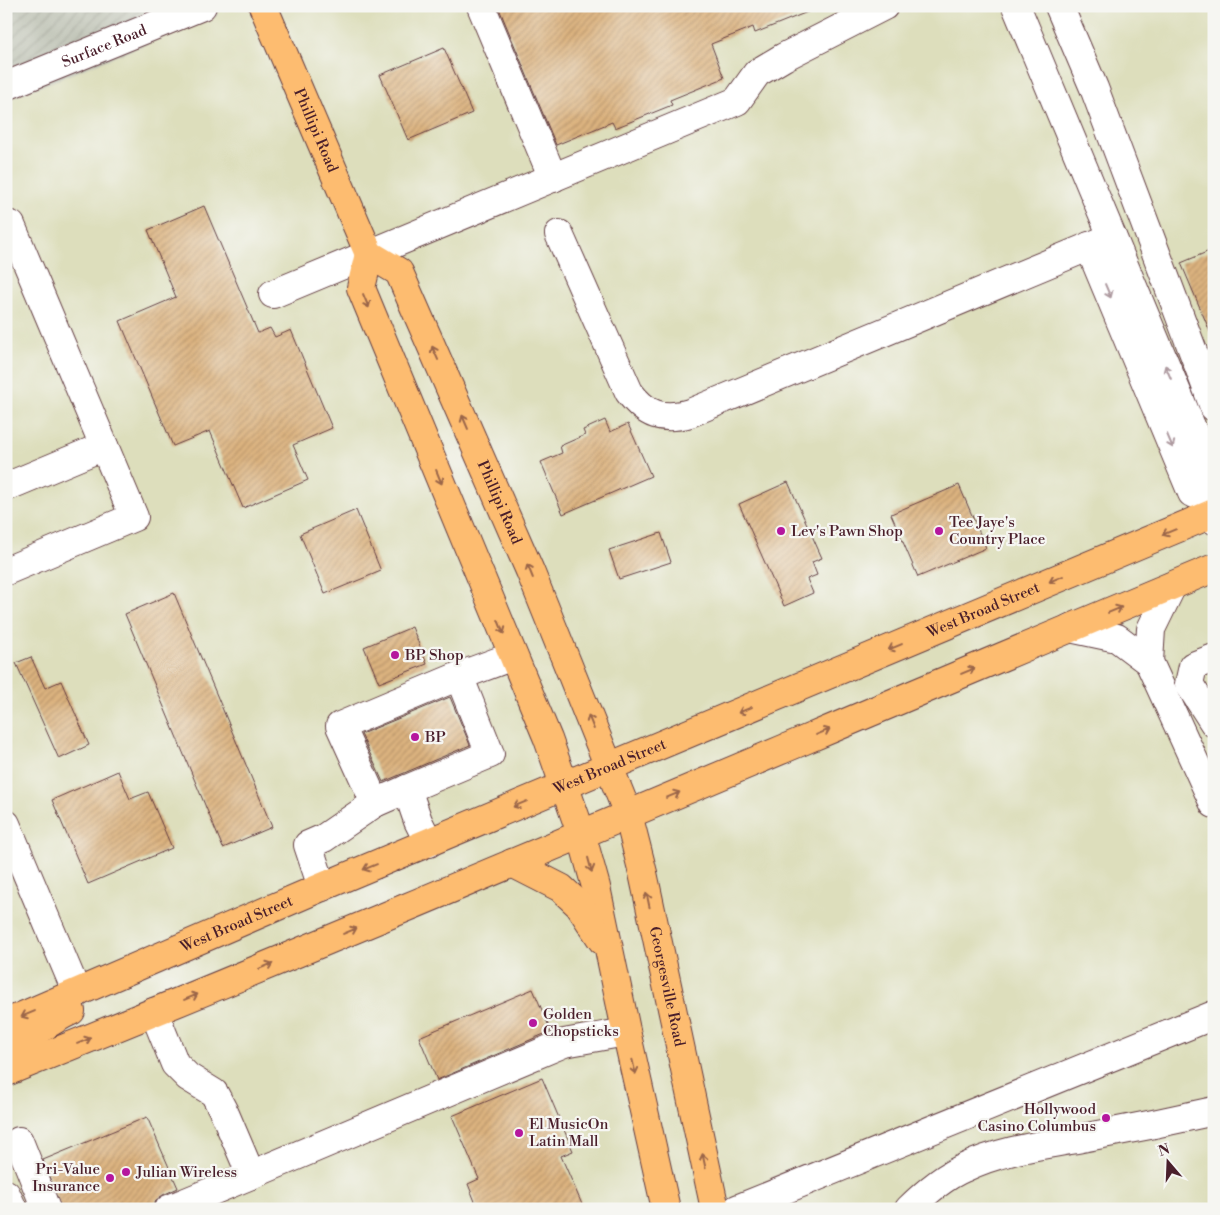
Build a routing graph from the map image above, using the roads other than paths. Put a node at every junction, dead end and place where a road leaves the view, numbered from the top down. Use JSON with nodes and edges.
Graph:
{"nodes":[{"id":1,"x":202,"y":6,"type":"edge"},
{"id":2,"x":263,"y":6,"type":"edge"},
{"id":3,"x":481,"y":6,"type":"edge"},
{"id":4,"x":884,"y":6,"type":"edge"},
{"id":5,"x":1016,"y":6,"type":"edge"},
{"id":6,"x":1059,"y":6,"type":"edge"},
{"id":7,"x":6,"y":86,"type":"edge"},
{"id":8,"x":553,"y":178,"type":"junction"},
{"id":9,"x":6,"y":227,"type":"edge"},
{"id":10,"x":559,"y":234,"type":"dead end"},
{"id":11,"x":1100,"y":242,"type":"junction"},
{"id":12,"x":369,"y":254,"type":"junction"},
{"id":13,"x":273,"y":294,"type":"dead end"},
{"id":14,"x":1214,"y":407,"type":"edge"},
{"id":15,"x":104,"y":446,"type":"junction"},
{"id":16,"x":6,"y":487,"type":"edge"},
{"id":17,"x":1212,"y":501,"type":"edge"},
{"id":18,"x":1214,"y":568,"type":"edge"},
{"id":19,"x":6,"y":571,"type":"edge"},
{"id":20,"x":1172,"y":586,"type":"junction"},
{"id":21,"x":1070,"y":628,"type":"junction"},
{"id":22,"x":513,"y":656,"type":"junction"},
{"id":23,"x":1214,"y":658,"type":"edge"},
{"id":24,"x":1149,"y":662,"type":"junction"},
{"id":25,"x":459,"y":676,"type":"junction"},
{"id":26,"x":1214,"y":723,"type":"edge"},
{"id":27,"x":610,"y":767,"type":"junction"},
{"id":28,"x":565,"y":785,"type":"junction"},
{"id":29,"x":407,"y":789,"type":"junction"},
{"id":30,"x":375,"y":803,"type":"junction"},
{"id":31,"x":1214,"y":804,"type":"edge"},
{"id":32,"x":628,"y":814,"type":"junction"},
{"id":33,"x":6,"y":824,"type":"edge"},
{"id":34,"x":582,"y":834,"type":"junction"},
{"id":35,"x":429,"y":843,"type":"junction"},
{"id":36,"x":512,"y":863,"type":"junction"},
{"id":37,"x":322,"y":887,"type":"junction"},
{"id":38,"x":278,"y":907,"type":"junction"},
{"id":39,"x":610,"y":951,"type":"junction"},
{"id":40,"x":77,"y":993,"type":"junction"},
{"id":41,"x":154,"y":1012,"type":"junction"},
{"id":42,"x":1214,"y":1014,"type":"edge"},
{"id":43,"x":6,"y":1023,"type":"edge"},
{"id":44,"x":626,"y":1032,"type":"junction"},
{"id":45,"x":6,"y":1049,"type":"edge"},
{"id":46,"x":6,"y":1072,"type":"edge"},
{"id":47,"x":1214,"y":1111,"type":"edge"},
{"id":48,"x":19,"y":1142,"type":"dead end"},
{"id":49,"x":251,"y":1175,"type":"junction"},
{"id":50,"x":46,"y":1209,"type":"edge"},
{"id":51,"x":169,"y":1209,"type":"edge"},
{"id":52,"x":666,"y":1209,"type":"edge"},
{"id":53,"x":715,"y":1209,"type":"edge"},
{"id":54,"x":737,"y":1209,"type":"edge"},
{"id":55,"x":908,"y":1209,"type":"edge"}],
"edges":[{"from":1,"to":7,"type":"street","name":"Surface Road"},
{"from":2,"to":12,"type":"main road","name":"Phillipi Road"},
{"from":3,"to":8,"type":"street"},
{"from":4,"to":8,"type":"street"},
{"from":5,"to":11,"type":"street"},
{"from":6,"to":14,"type":"street"},
{"from":8,"to":12,"type":"street"},
{"from":9,"to":15,"type":"street"},
{"from":10,"to":11,"type":"street"},
{"from":11,"to":17,"type":"street"},
{"from":12,"to":13,"type":"street"},
{"from":12,"to":22,"type":"main road","one_way":true},
{"from":27,"to":12,"type":"main road","name":"Phillipi Road","one_way":true},
{"from":15,"to":16,"type":"street"},
{"from":15,"to":19,"type":"street"},
{"from":17,"to":27,"type":"main road","name":"West Broad Street","one_way":true},
{"from":18,"to":20,"type":"main road"},
{"from":21,"to":20,"type":"main road","one_way":true},
{"from":20,"to":24,"type":"street"},
{"from":21,"to":24,"type":"street"},
{"from":32,"to":21,"type":"main road","one_way":true},
{"from":22,"to":25,"type":"street"},
{"from":22,"to":28,"type":"main road"},
{"from":23,"to":26,"type":"street"},
{"from":24,"to":31,"type":"street"},
{"from":25,"to":29,"type":"street"},
{"from":25,"to":30,"type":"street"},
{"from":27,"to":28,"type":"main road","name":"West Broad Street"},
{"from":27,"to":32,"type":"main road","name":"Georgesville Road"},
{"from":28,"to":34,"type":"main road"},
{"from":28,"to":35,"type":"main road","name":"West Broad Street","one_way":true},
{"from":29,"to":30,"type":"street"},
{"from":29,"to":35,"type":"street"},
{"from":30,"to":37,"type":"street"},
{"from":32,"to":34,"type":"main road"},
{"from":53,"to":32,"type":"main road","name":"Georgesville Road","one_way":true},
{"from":33,"to":40,"type":"street"},
{"from":34,"to":36,"type":"main road"},
{"from":34,"to":39,"type":"main road","one_way":true},
{"from":35,"to":37,"type":"main road","name":"West Broad Street","one_way":true},
{"from":36,"to":39,"type":"main road"},
{"from":41,"to":36,"type":"main road","one_way":true},
{"from":37,"to":38,"type":"main road","name":"West Broad Street"},
{"from":38,"to":40,"type":"main road","name":"West Broad Street"},
{"from":38,"to":45,"type":"main road"},
{"from":39,"to":44,"type":"main road"},
{"from":40,"to":43,"type":"main road","name":"West Broad Street","one_way":true},
{"from":46,"to":41,"type":"main road","one_way":true},
{"from":41,"to":49,"type":"street"},
{"from":42,"to":54,"type":"street"},
{"from":44,"to":49,"type":"street"},
{"from":44,"to":52,"type":"main road","one_way":true},
{"from":47,"to":55,"type":"street"},
{"from":48,"to":50,"type":"street"},
{"from":49,"to":51,"type":"street"}]}
